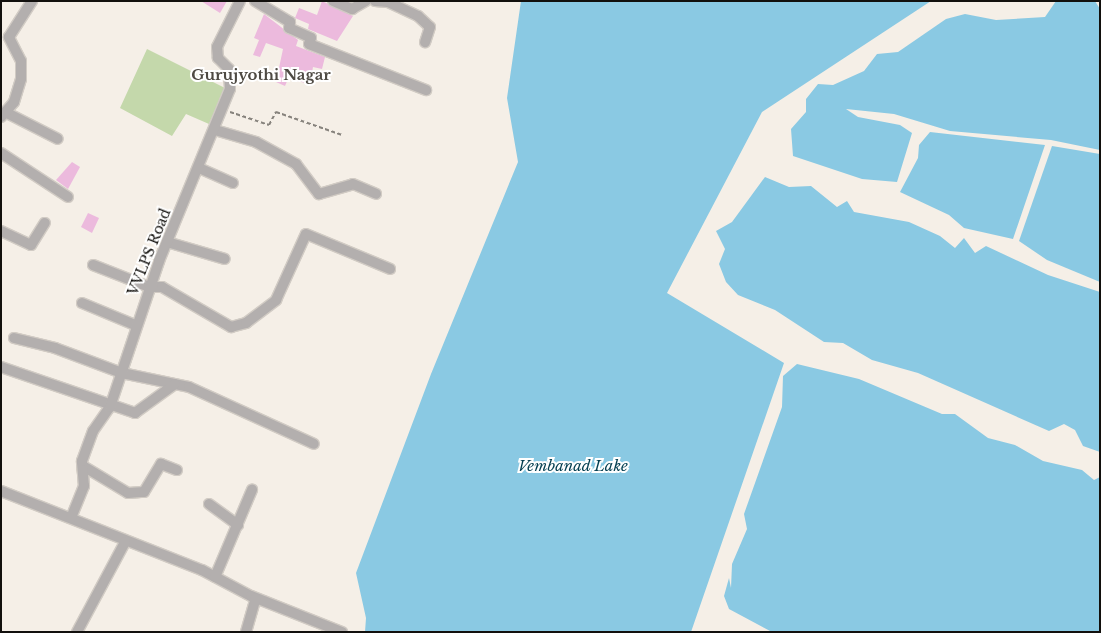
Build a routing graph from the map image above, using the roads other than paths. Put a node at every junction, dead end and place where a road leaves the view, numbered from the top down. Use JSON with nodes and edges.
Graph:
{"nodes":[{"id":1,"x":32,"y":1,"type":"edge"},
{"id":2,"x":240,"y":1,"type":"edge"},
{"id":3,"x":255,"y":1,"type":"edge"},
{"id":4,"x":333,"y":1,"type":"edge"},
{"id":5,"x":366,"y":1,"type":"edge"},
{"id":6,"x":375,"y":1,"type":"edge"},
{"id":7,"x":425,"y":42,"type":"dead end"},
{"id":8,"x":426,"y":90,"type":"dead end"},
{"id":9,"x":3,"y":114,"type":"edge"},
{"id":10,"x":215,"y":130,"type":"junction"},
{"id":11,"x":58,"y":139,"type":"dead end"},
{"id":12,"x":1,"y":154,"type":"edge"},
{"id":13,"x":198,"y":168,"type":"junction"},
{"id":14,"x":233,"y":183,"type":"dead end"},
{"id":15,"x":376,"y":194,"type":"dead end"},
{"id":16,"x":68,"y":197,"type":"dead end"},
{"id":17,"x":45,"y":223,"type":"dead end"},
{"id":18,"x":1,"y":231,"type":"edge"},
{"id":19,"x":167,"y":242,"type":"junction"},
{"id":20,"x":225,"y":259,"type":"dead end"},
{"id":21,"x":93,"y":265,"type":"dead end"},
{"id":22,"x":390,"y":269,"type":"dead end"},
{"id":23,"x":149,"y":287,"type":"junction"},
{"id":24,"x":82,"y":303,"type":"dead end"},
{"id":25,"x":136,"y":325,"type":"junction"},
{"id":26,"x":14,"y":338,"type":"dead end"},
{"id":27,"x":1,"y":367,"type":"edge"},
{"id":28,"x":122,"y":372,"type":"junction"},
{"id":29,"x":175,"y":384,"type":"junction"},
{"id":30,"x":110,"y":407,"type":"junction"},
{"id":31,"x":314,"y":444,"type":"dead end"},
{"id":32,"x":83,"y":466,"type":"junction"},
{"id":33,"x":177,"y":470,"type":"dead end"},
{"id":34,"x":252,"y":490,"type":"dead end"},
{"id":35,"x":1,"y":491,"type":"edge"},
{"id":36,"x":209,"y":504,"type":"dead end"},
{"id":37,"x":71,"y":518,"type":"junction"},
{"id":38,"x":238,"y":525,"type":"junction"},
{"id":39,"x":125,"y":542,"type":"junction"},
{"id":40,"x":215,"y":577,"type":"junction"},
{"id":41,"x":256,"y":598,"type":"junction"},
{"id":42,"x":340,"y":631,"type":"edge"},
{"id":43,"x":77,"y":632,"type":"edge"},
{"id":44,"x":246,"y":632,"type":"edge"}],
"edges":[{"from":1,"to":9,"type":"street"},
{"from":2,"to":10,"type":"street","name":"VVLPS Road"},
{"from":3,"to":8,"type":"street"},
{"from":4,"to":5,"type":"street"},
{"from":6,"to":7,"type":"street"},
{"from":9,"to":11,"type":"street"},
{"from":10,"to":13,"type":"street","name":"VVLPS Road"},
{"from":10,"to":15,"type":"street"},
{"from":12,"to":16,"type":"street"},
{"from":13,"to":14,"type":"street"},
{"from":13,"to":19,"type":"street","name":"VVLPS Road"},
{"from":17,"to":18,"type":"street"},
{"from":19,"to":20,"type":"street"},
{"from":19,"to":23,"type":"street","name":"VVLPS Road"},
{"from":21,"to":23,"type":"street"},
{"from":22,"to":23,"type":"street"},
{"from":23,"to":25,"type":"street","name":"VVLPS Road"},
{"from":24,"to":25,"type":"street"},
{"from":25,"to":28,"type":"street","name":"VVLPS Road"},
{"from":26,"to":28,"type":"street"},
{"from":27,"to":30,"type":"street"},
{"from":28,"to":29,"type":"street"},
{"from":28,"to":30,"type":"street","name":"VVLPS Road"},
{"from":29,"to":30,"type":"street"},
{"from":29,"to":31,"type":"street"},
{"from":30,"to":32,"type":"street","name":"VVLPS Road"},
{"from":32,"to":33,"type":"street"},
{"from":32,"to":37,"type":"street","name":"VVLPS Road"},
{"from":34,"to":38,"type":"street"},
{"from":35,"to":37,"type":"street"},
{"from":36,"to":38,"type":"street"},
{"from":37,"to":39,"type":"street"},
{"from":38,"to":40,"type":"street"},
{"from":39,"to":40,"type":"street"},
{"from":39,"to":43,"type":"street"},
{"from":40,"to":41,"type":"street"},
{"from":41,"to":42,"type":"street"},
{"from":41,"to":44,"type":"street"}]}
